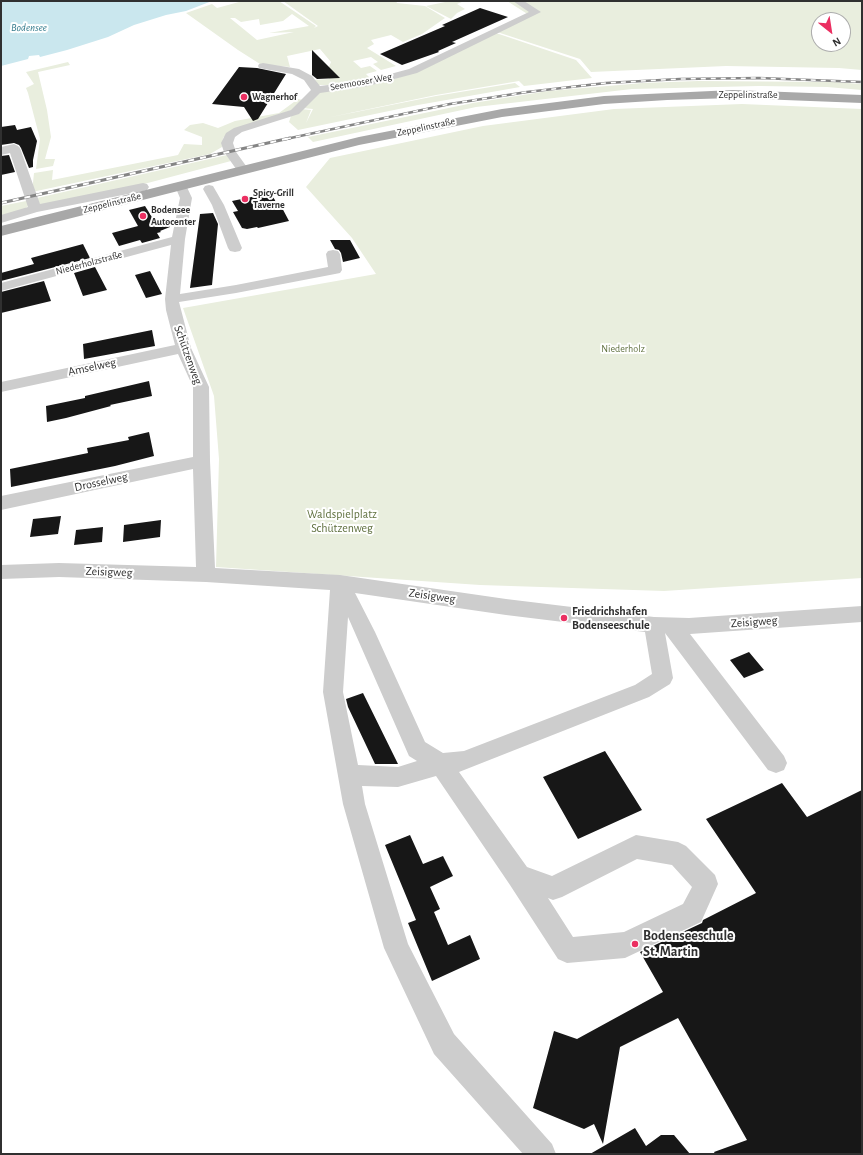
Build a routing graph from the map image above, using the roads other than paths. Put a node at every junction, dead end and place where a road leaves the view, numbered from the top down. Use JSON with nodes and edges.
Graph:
{"nodes":[{"id":1,"x":518,"y":1,"type":"edge"},
{"id":2,"x":262,"y":66,"type":"dead end"},
{"id":3,"x":316,"y":90,"type":"junction"},
{"id":4,"x":862,"y":99,"type":"edge"},
{"id":5,"x":1,"y":151,"type":"edge"},
{"id":6,"x":243,"y":170,"type":"junction"},
{"id":7,"x":181,"y":186,"type":"junction"},
{"id":8,"x":143,"y":187,"type":"dead end"},
{"id":9,"x":209,"y":189,"type":"dead end"},
{"id":10,"x":36,"y":209,"type":"junction"},
{"id":11,"x":1,"y":219,"type":"edge"},
{"id":12,"x":1,"y":231,"type":"edge"},
{"id":13,"x":178,"y":239,"type":"junction"},
{"id":14,"x":235,"y":248,"type":"dead end"},
{"id":15,"x":333,"y":254,"type":"dead end"},
{"id":16,"x":1,"y":286,"type":"edge"},
{"id":17,"x":172,"y":299,"type":"junction"},
{"id":18,"x":183,"y":348,"type":"junction"},
{"id":19,"x":1,"y":387,"type":"edge"},
{"id":20,"x":201,"y":461,"type":"junction"},
{"id":21,"x":1,"y":503,"type":"edge"},
{"id":22,"x":1,"y":572,"type":"edge"},
{"id":23,"x":206,"y":575,"type":"junction"},
{"id":24,"x":340,"y":584,"type":"junction"},
{"id":25,"x":862,"y":614,"type":"edge"},
{"id":26,"x":671,"y":625,"type":"junction"},
{"id":27,"x":776,"y":763,"type":"dead end"},
{"id":28,"x":441,"y":764,"type":"junction"},
{"id":29,"x":349,"y":776,"type":"junction"},
{"id":30,"x":519,"y":876,"type":"junction"},
{"id":31,"x":542,"y":1154,"type":"edge"}],
"edges":[{"from":1,"to":3,"type":"street","name":"Seemooser Weg"},
{"from":2,"to":3,"type":"street"},
{"from":3,"to":6,"type":"street","name":"Seemooser Weg"},
{"from":4,"to":6,"type":"main road","name":"Zeppelinstraße"},
{"from":5,"to":10,"type":"street"},
{"from":6,"to":7,"type":"main road","name":"Zeppelinstraße"},
{"from":7,"to":12,"type":"main road","name":"Zeppelinstraße"},
{"from":7,"to":13,"type":"street","name":"Schützenweg"},
{"from":8,"to":10,"type":"street"},
{"from":9,"to":14,"type":"street"},
{"from":10,"to":11,"type":"street"},
{"from":13,"to":16,"type":"street","name":"Niederholzstraße"},
{"from":13,"to":17,"type":"street","name":"Schützenweg"},
{"from":15,"to":17,"type":"street"},
{"from":17,"to":18,"type":"street","name":"Schützenweg"},
{"from":18,"to":19,"type":"street","name":"Amselweg"},
{"from":18,"to":20,"type":"street","name":"Schützenweg"},
{"from":20,"to":21,"type":"street","name":"Drosselweg"},
{"from":20,"to":23,"type":"street","name":"Schützenweg"},
{"from":22,"to":23,"type":"street","name":"Zeisigweg"},
{"from":23,"to":24,"type":"street","name":"Zeisigweg"},
{"from":24,"to":26,"type":"street","name":"Zeisigweg"},
{"from":24,"to":28,"type":"street"},
{"from":24,"to":29,"type":"street"},
{"from":25,"to":26,"type":"street","name":"Zeisigweg"},
{"from":26,"to":27,"type":"street"},
{"from":26,"to":28,"type":"street"},
{"from":28,"to":29,"type":"street"},
{"from":28,"to":30,"type":"street"},
{"from":29,"to":31,"type":"street"},
{"from":30,"to":30,"type":"street"}]}
